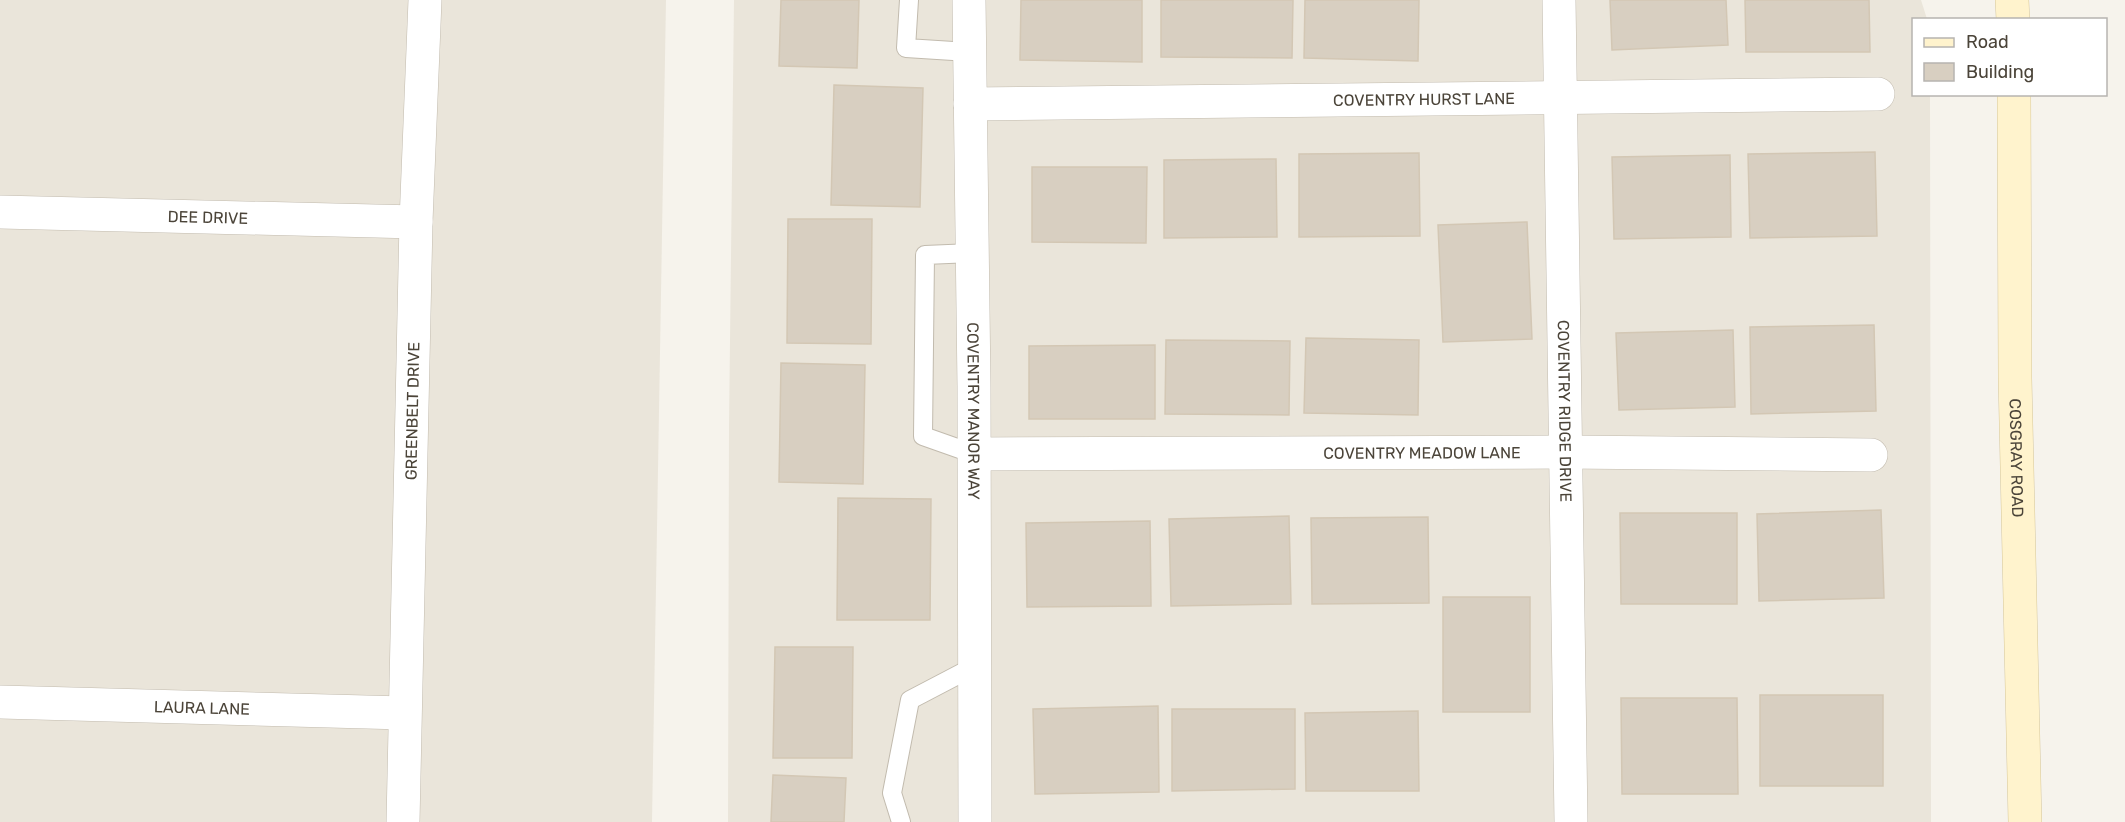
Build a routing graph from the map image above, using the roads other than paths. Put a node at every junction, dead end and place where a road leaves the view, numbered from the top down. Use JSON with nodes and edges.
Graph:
{"nodes":[{"id":1,"x":425,"y":0,"type":"edge"},
{"id":2,"x":909,"y":0,"type":"edge"},
{"id":3,"x":969,"y":0,"type":"edge"},
{"id":4,"x":1559,"y":0,"type":"edge"},
{"id":5,"x":2012,"y":0,"type":"edge"},
{"id":6,"x":2013,"y":18,"type":"edge"},
{"id":7,"x":969,"y":52,"type":"junction"},
{"id":8,"x":1878,"y":94,"type":"dead end"},
{"id":9,"x":2014,"y":96,"type":"edge"},
{"id":10,"x":1559,"y":98,"type":"junction"},
{"id":11,"x":970,"y":104,"type":"junction"},
{"id":12,"x":0,"y":212,"type":"edge"},
{"id":13,"x":416,"y":222,"type":"junction"},
{"id":14,"x":972,"y":253,"type":"junction"},
{"id":15,"x":1564,"y":452,"type":"junction"},
{"id":16,"x":974,"y":454,"type":"junction"},
{"id":17,"x":1871,"y":455,"type":"dead end"},
{"id":18,"x":975,"y":666,"type":"junction"},
{"id":19,"x":0,"y":702,"type":"edge"},
{"id":20,"x":404,"y":713,"type":"junction"},
{"id":21,"x":403,"y":822,"type":"edge"},
{"id":22,"x":901,"y":822,"type":"edge"},
{"id":23,"x":975,"y":822,"type":"edge"},
{"id":24,"x":1571,"y":822,"type":"edge"},
{"id":25,"x":2025,"y":822,"type":"edge"}],
"edges":[{"from":1,"to":13,"type":"street","name":"GREENBELT DRIVE"},
{"from":2,"to":7,"type":"lane"},
{"from":3,"to":7,"type":"street","name":"COVENTRY MANOR WAY"},
{"from":4,"to":10,"type":"street","name":"COVENTRY RIDGE DRIVE"},
{"from":5,"to":6,"type":"main road"},
{"from":7,"to":11,"type":"street","name":"COVENTRY MANOR WAY"},
{"from":8,"to":10,"type":"street","name":"COVENTRY HURST LANE"},
{"from":9,"to":25,"type":"main road","name":"COSGRAY ROAD"},
{"from":10,"to":11,"type":"street","name":"COVENTRY HURST LANE"},
{"from":10,"to":15,"type":"street","name":"COVENTRY RIDGE DRIVE"},
{"from":11,"to":14,"type":"street","name":"COVENTRY MANOR WAY"},
{"from":12,"to":13,"type":"street","name":"DEE DRIVE"},
{"from":13,"to":20,"type":"street","name":"GREENBELT DRIVE"},
{"from":14,"to":16,"type":"street","name":"COVENTRY MANOR WAY"},
{"from":14,"to":16,"type":"lane"},
{"from":15,"to":16,"type":"street","name":"COVENTRY MEADOW LANE"},
{"from":15,"to":17,"type":"street","name":"COVENTRY MEADOW LANE"},
{"from":15,"to":24,"type":"street","name":"COVENTRY RIDGE DRIVE"},
{"from":16,"to":18,"type":"street","name":"COVENTRY MANOR WAY"},
{"from":18,"to":22,"type":"lane"},
{"from":18,"to":23,"type":"street","name":"COVENTRY MANOR WAY"},
{"from":19,"to":20,"type":"street","name":"LAURA LANE"},
{"from":20,"to":21,"type":"street","name":"GREENBELT DRIVE"}]}
